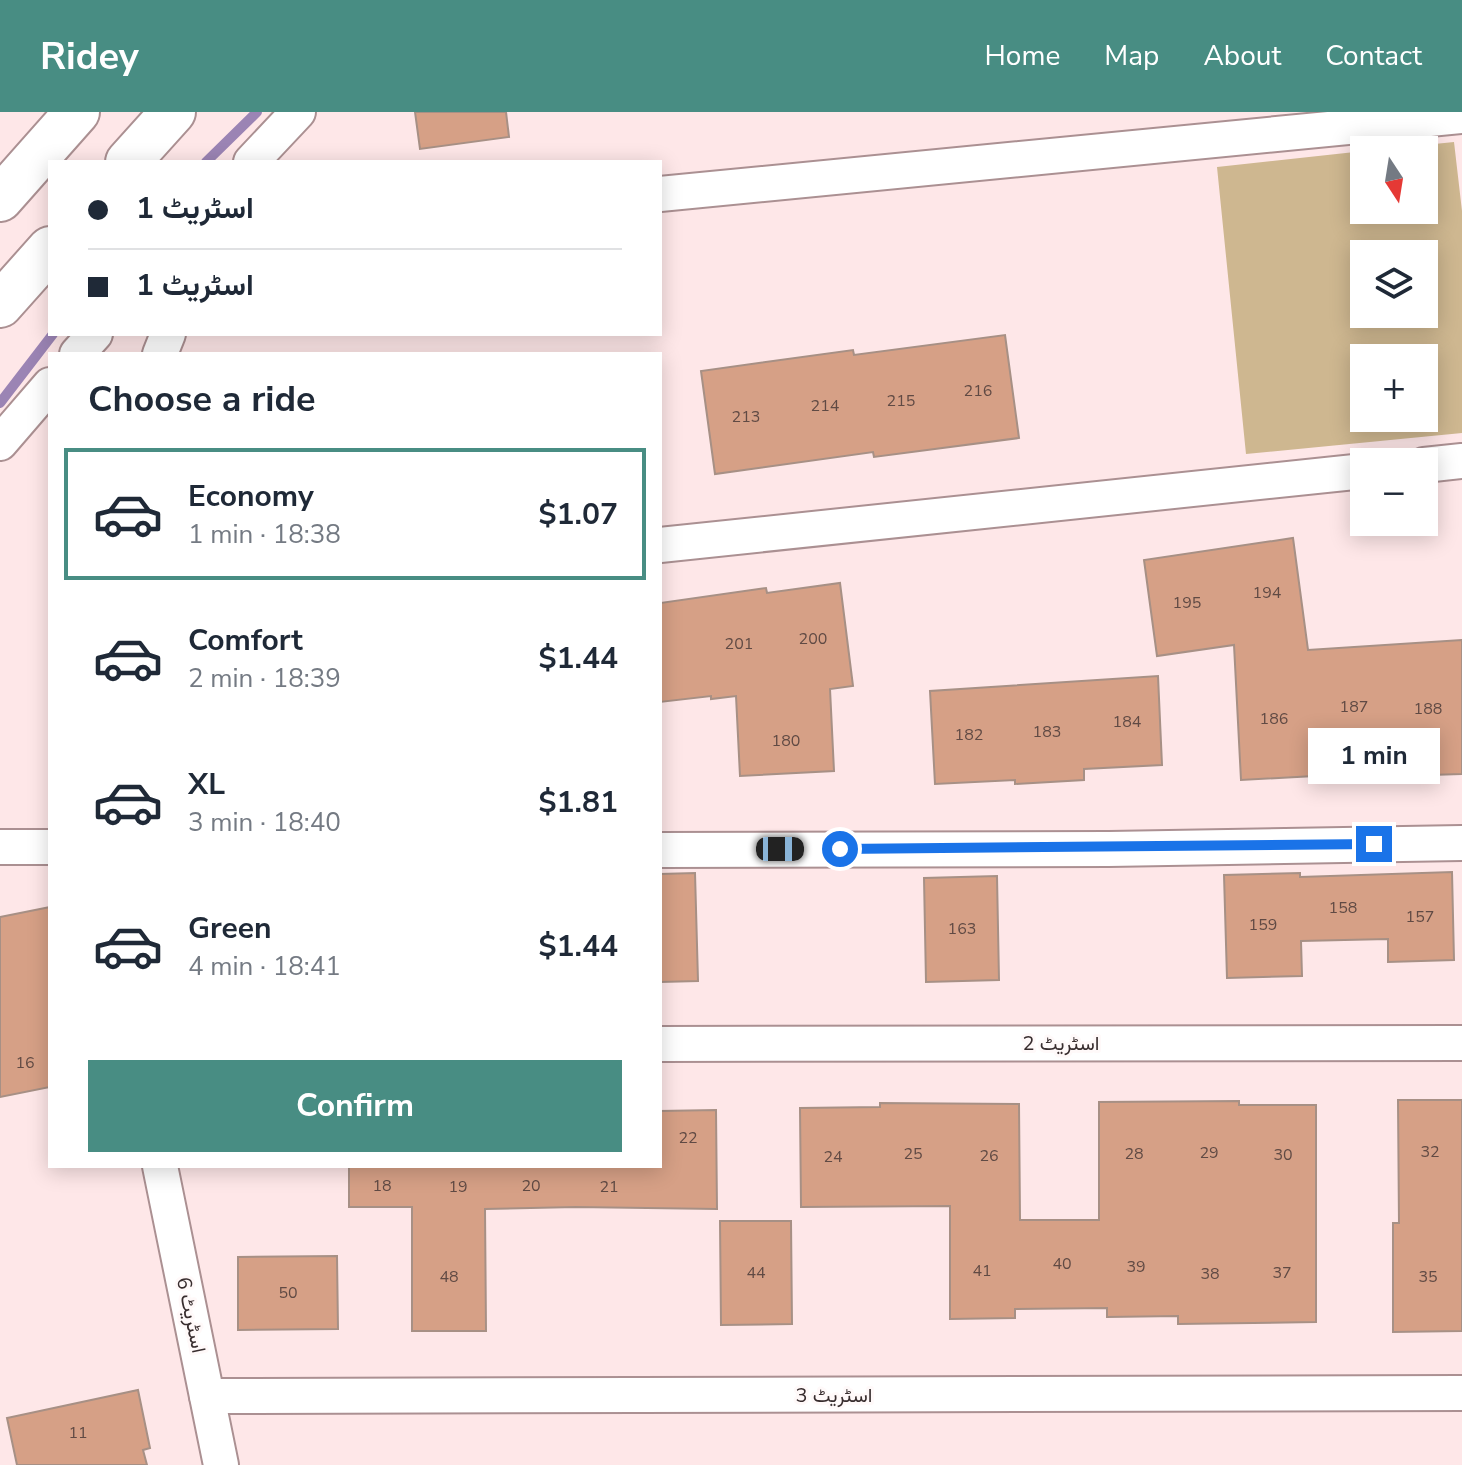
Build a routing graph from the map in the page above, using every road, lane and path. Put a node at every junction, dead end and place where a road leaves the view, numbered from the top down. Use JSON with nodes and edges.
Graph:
{"nodes":[{"id":1,"x":77,"y":112,"type":"edge"},
{"id":2,"x":173,"y":112,"type":"edge"},
{"id":3,"x":298,"y":112,"type":"edge"},
{"id":4,"x":1462,"y":116,"type":"edge"},
{"id":5,"x":130,"y":160,"type":"edge"},
{"id":6,"x":253,"y":160,"type":"edge"},
{"id":7,"x":662,"y":194,"type":"edge"},
{"id":8,"x":0,"y":199,"type":"edge"},
{"id":9,"x":48,"y":251,"type":"edge"},
{"id":10,"x":0,"y":305,"type":"edge"},
{"id":11,"x":93,"y":336,"type":"edge"},
{"id":12,"x":79,"y":352,"type":"edge"},
{"id":13,"x":48,"y":387,"type":"edge"},
{"id":14,"x":0,"y":443,"type":"edge"},
{"id":15,"x":1462,"y":461,"type":"edge"},
{"id":16,"x":1438,"y":464,"type":"edge"},
{"id":17,"x":1350,"y":472,"type":"edge"},
{"id":18,"x":662,"y":545,"type":"edge"},
{"id":19,"x":1462,"y":843,"type":"edge"},
{"id":20,"x":0,"y":847,"type":"edge"},
{"id":21,"x":48,"y":847,"type":"edge"},
{"id":22,"x":662,"y":850,"type":"edge"},
{"id":23,"x":1462,"y":1043,"type":"edge"},
{"id":24,"x":662,"y":1044,"type":"edge"},
{"id":25,"x":160,"y":1168,"type":"edge"},
{"id":26,"x":1462,"y":1393,"type":"edge"},
{"id":27,"x":207,"y":1396,"type":"junction"},
{"id":28,"x":221,"y":1465,"type":"edge"}],
"edges":[{"from":1,"to":8,"type":"highway"},
{"from":2,"to":5,"type":"highway"},
{"from":3,"to":6,"type":"street"},
{"from":4,"to":7,"type":"street"},
{"from":9,"to":10,"type":"highway"},
{"from":11,"to":12,"type":"street"},
{"from":13,"to":14,"type":"street"},
{"from":15,"to":16,"type":"street"},
{"from":17,"to":18,"type":"street"},
{"from":19,"to":22,"type":"street"},
{"from":20,"to":21,"type":"street"},
{"from":23,"to":24,"type":"street","name":"اسٹریٹ 2"},
{"from":25,"to":27,"type":"street","name":"اسٹریٹ 6"},
{"from":26,"to":27,"type":"street","name":"اسٹریٹ 3"},
{"from":27,"to":28,"type":"street","name":"اسٹریٹ 6"}]}
